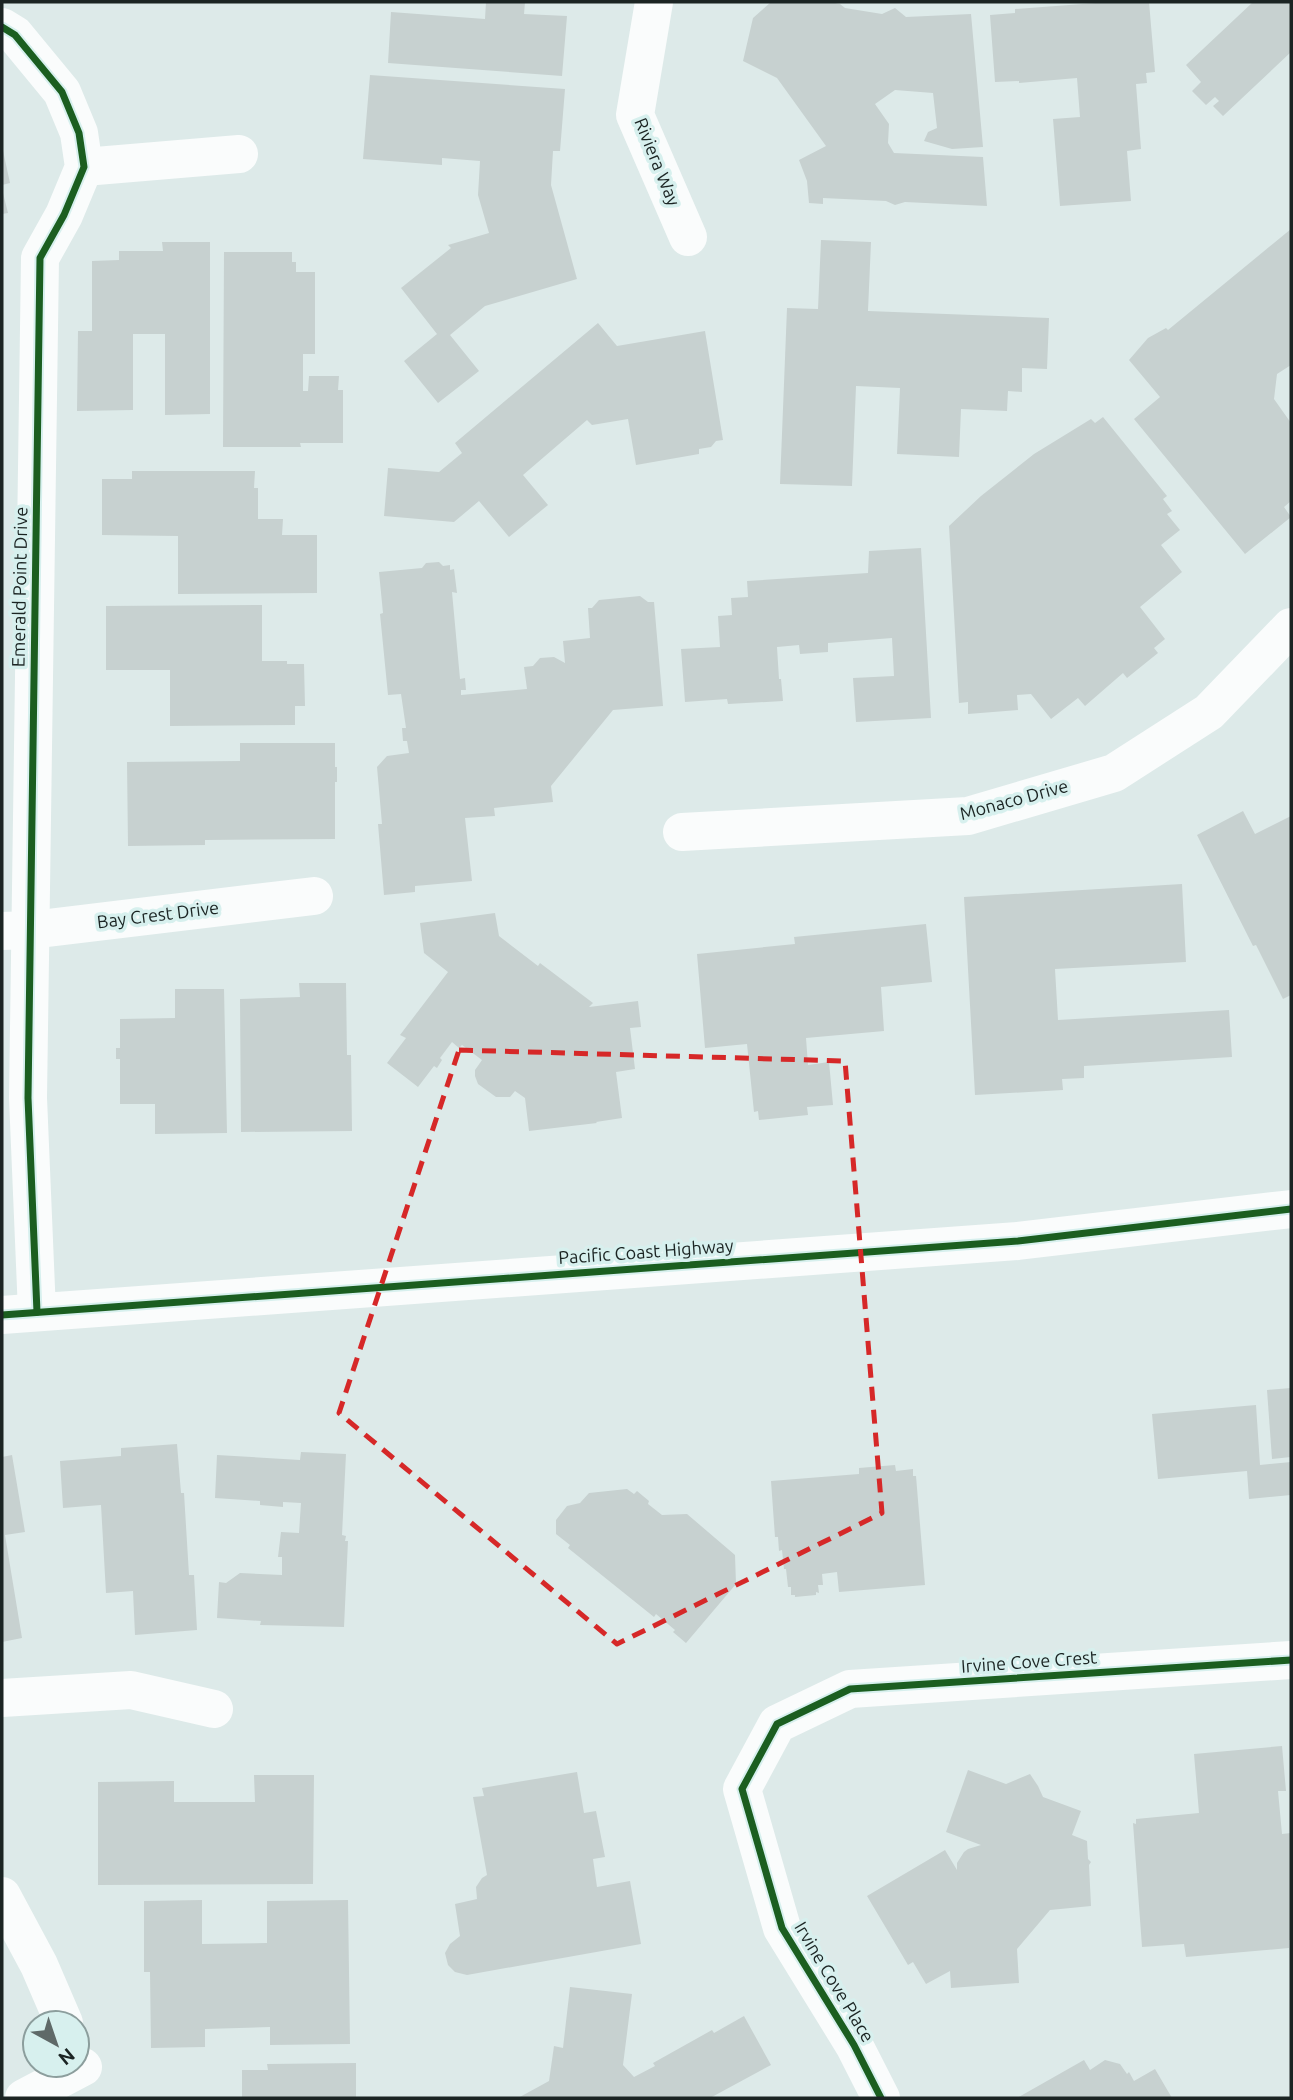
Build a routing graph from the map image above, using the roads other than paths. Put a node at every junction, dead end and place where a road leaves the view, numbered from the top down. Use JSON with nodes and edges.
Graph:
{"nodes":[{"id":1,"x":654,"y":2,"type":"edge"},
{"id":2,"x":2,"y":27,"type":"edge"},
{"id":3,"x":239,"y":154,"type":"dead end"},
{"id":4,"x":84,"y":167,"type":"junction"},
{"id":5,"x":688,"y":237,"type":"dead end"},
{"id":6,"x":1291,"y":627,"type":"edge"},
{"id":7,"x":682,"y":832,"type":"dead end"},
{"id":8,"x":314,"y":896,"type":"dead end"},
{"id":9,"x":16,"y":930,"type":"edge"},
{"id":10,"x":1291,"y":1209,"type":"edge"},
{"id":11,"x":19,"y":1313,"type":"edge"},
{"id":12,"x":1291,"y":1660,"type":"edge"},
{"id":13,"x":2,"y":1698,"type":"edge"},
{"id":14,"x":214,"y":1709,"type":"dead end"},
{"id":15,"x":777,"y":1724,"type":"joint"},
{"id":16,"x":2,"y":1896,"type":"edge"},
{"id":17,"x":58,"y":2009,"type":"edge"},
{"id":18,"x":69,"y":2079,"type":"edge"},
{"id":19,"x":24,"y":2098,"type":"edge"},
{"id":20,"x":881,"y":2098,"type":"edge"}],
"edges":[{"from":1,"to":5,"type":"main road","name":"Riviera Way"},
{"from":2,"to":4,"type":"main road"},
{"from":3,"to":4,"type":"main road"},
{"from":4,"to":9,"type":"main road","name":"Emerald Point Drive"},
{"from":6,"to":7,"type":"main road","name":"Monaco Drive"},
{"from":8,"to":9,"type":"main road","name":"Bay Crest Drive"},
{"from":9,"to":11,"type":"main road","name":"Emerald Point Drive"},
{"from":10,"to":11,"type":"main road","name":"Pacific Coast Highway"},
{"from":12,"to":15,"type":"main road","name":"Irvine Cove Crest"},
{"from":13,"to":14,"type":"main road"},
{"from":15,"to":20,"type":"main road","name":"Irvine Cove Place"},
{"from":16,"to":17,"type":"main road"},
{"from":18,"to":19,"type":"main road"}]}
